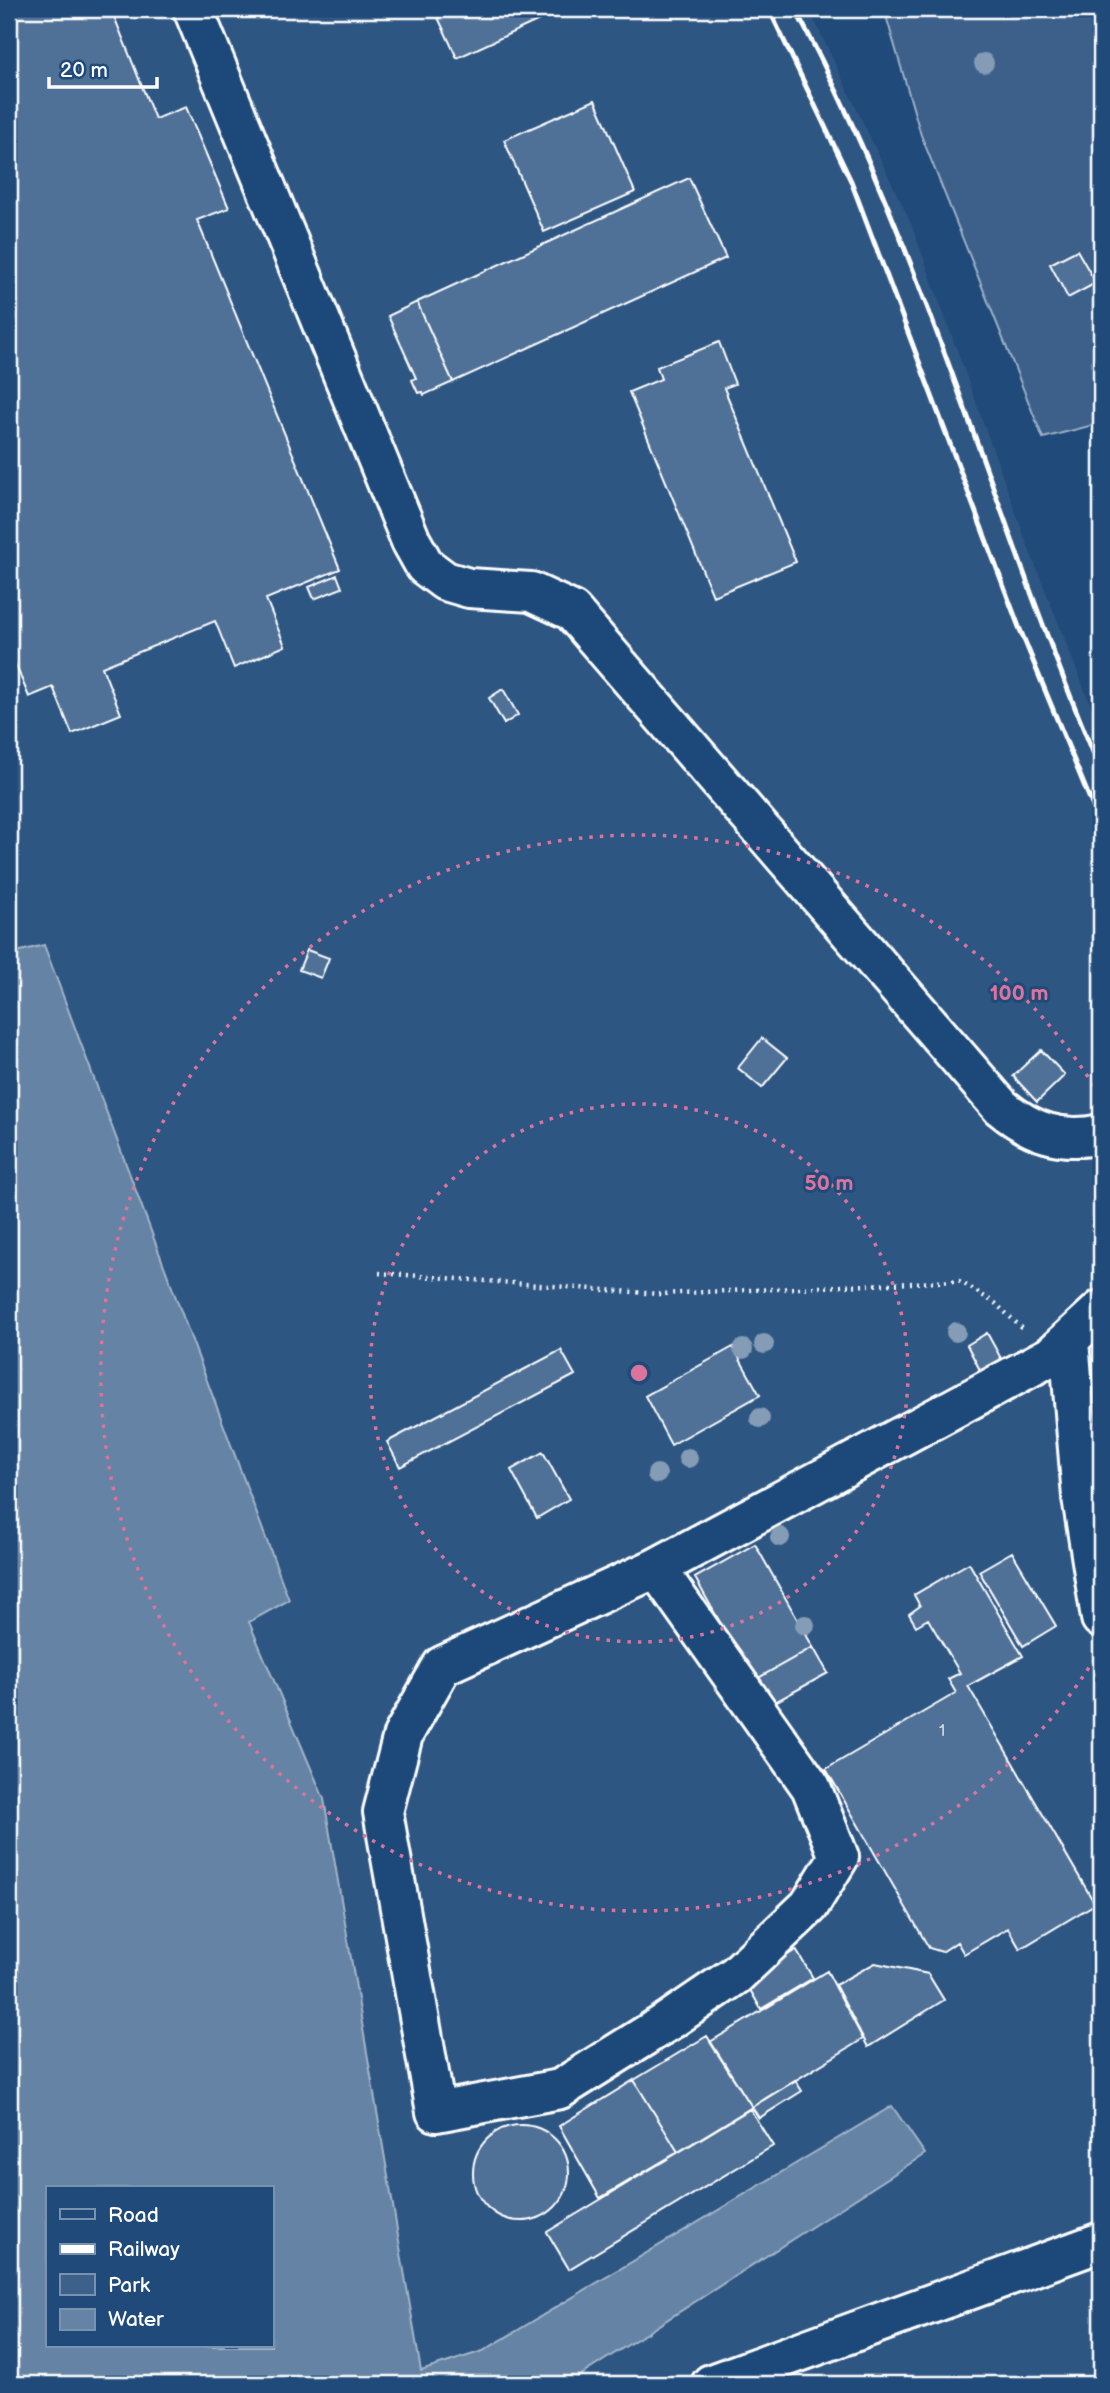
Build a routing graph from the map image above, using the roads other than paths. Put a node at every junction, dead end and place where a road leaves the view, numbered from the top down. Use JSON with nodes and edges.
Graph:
{"nodes":[{"id":1,"x":193,"y":9,"type":"edge"},
{"id":2,"x":1101,"y":1134,"type":"edge"},
{"id":3,"x":1101,"y":1310,"type":"edge"},
{"id":4,"x":1060,"y":1348,"type":"junction"},
{"id":5,"x":656,"y":1568,"type":"junction"},
{"id":6,"x":1101,"y":1618,"type":"edge"},
{"id":7,"x":1101,"y":2242,"type":"edge"},
{"id":8,"x":711,"y":2384,"type":"edge"}],
"edges":[{"from":1,"to":2,"type":"street"},
{"from":3,"to":4,"type":"street"},
{"from":4,"to":5,"type":"street"},
{"from":4,"to":6,"type":"street"},
{"from":5,"to":5,"type":"street"},
{"from":7,"to":8,"type":"street"}]}
